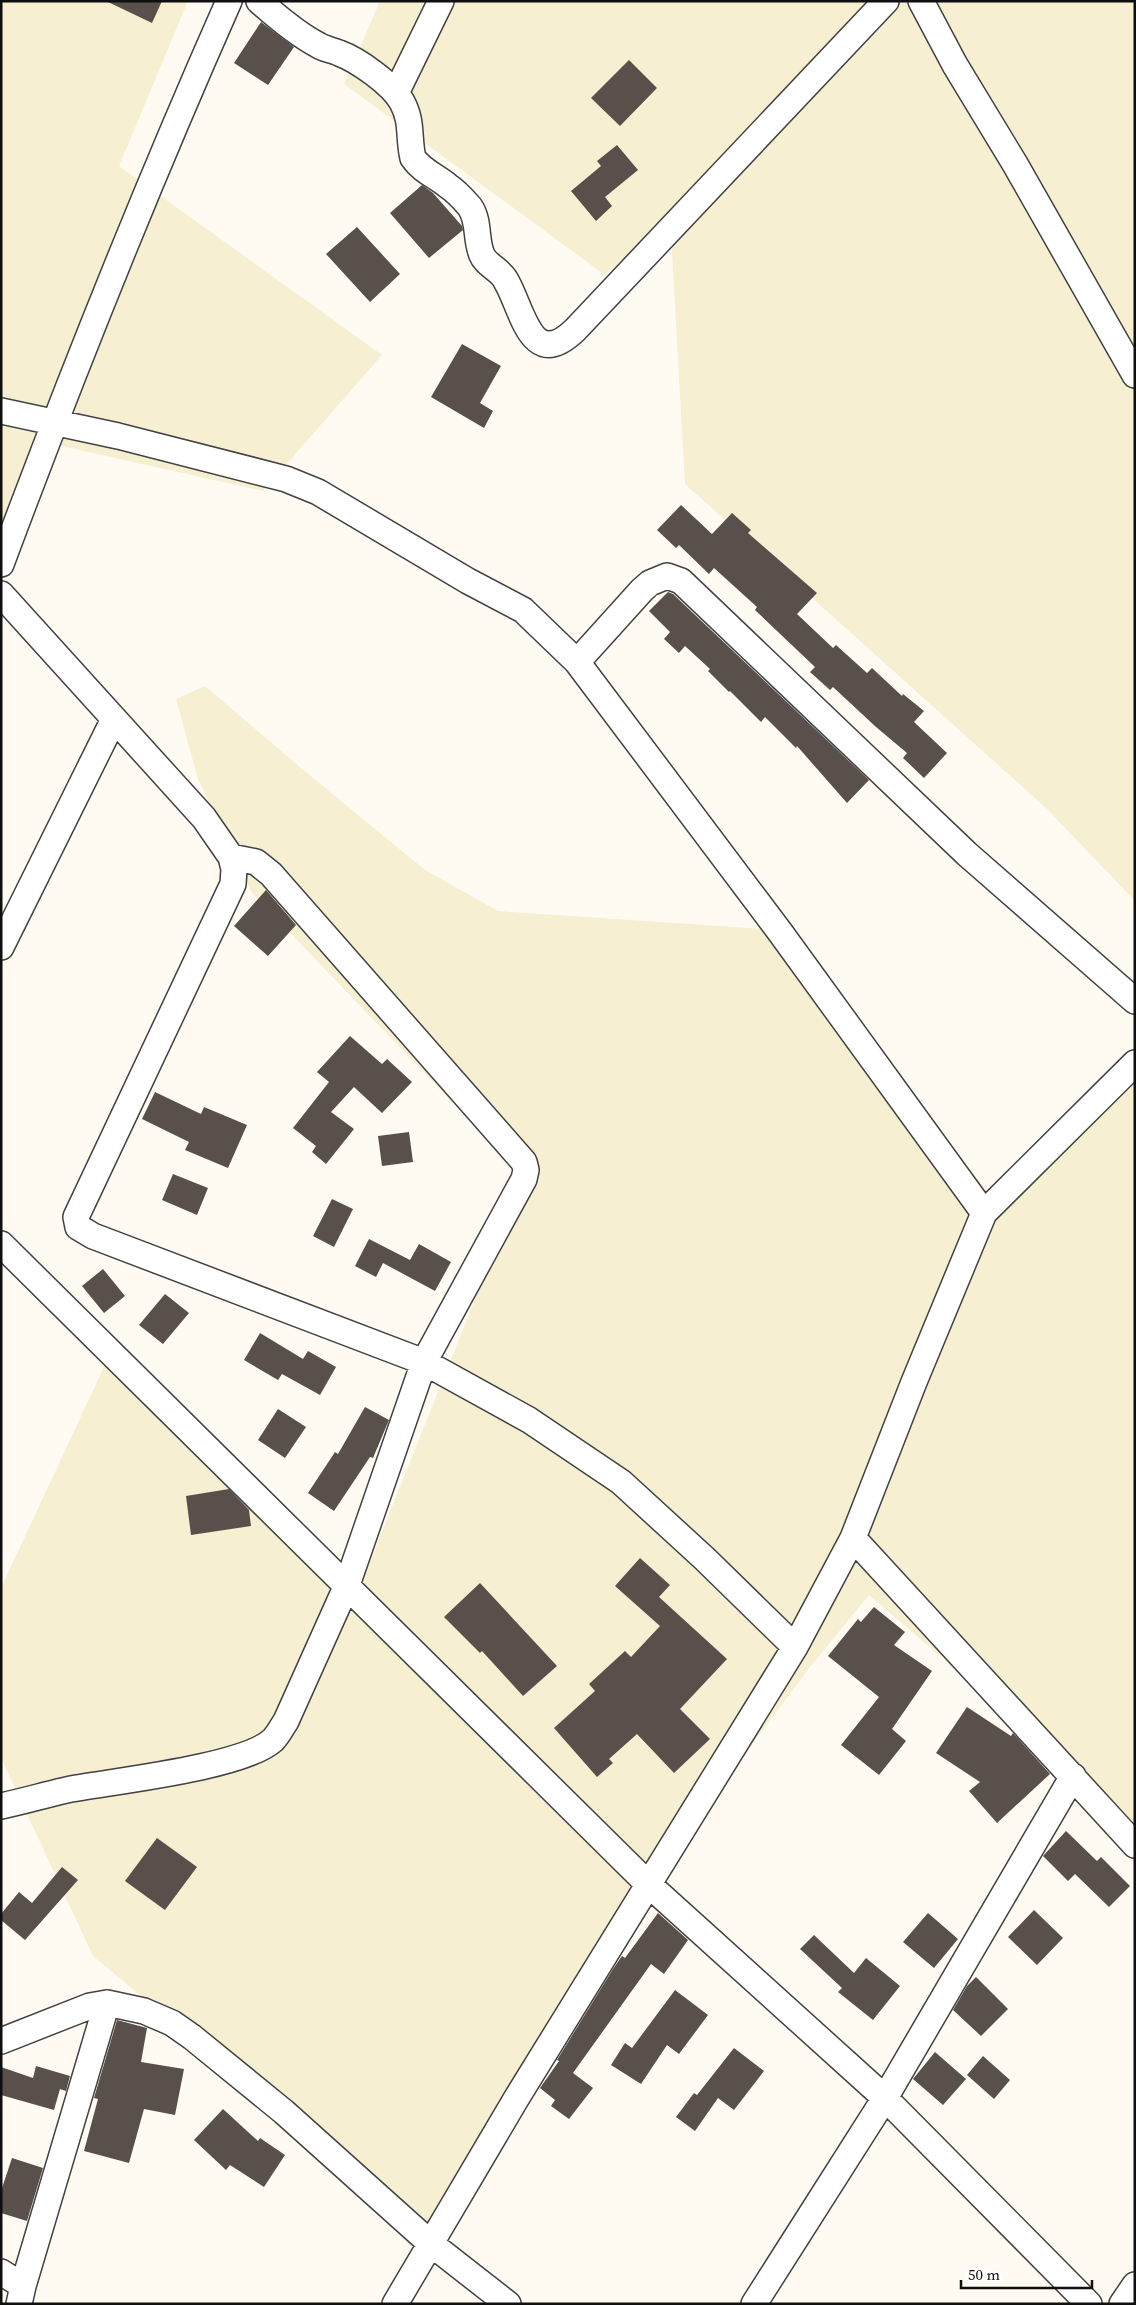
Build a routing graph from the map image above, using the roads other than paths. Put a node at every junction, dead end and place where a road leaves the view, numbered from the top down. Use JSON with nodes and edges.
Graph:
{"nodes":[{"id":1,"x":229,"y":1,"type":"edge"},
{"id":2,"x":259,"y":1,"type":"edge"},
{"id":3,"x":441,"y":1,"type":"edge"},
{"id":4,"x":886,"y":1,"type":"edge"},
{"id":5,"x":921,"y":1,"type":"edge"},
{"id":6,"x":396,"y":93,"type":"junction"},
{"id":7,"x":1132,"y":365,"type":"edge"},
{"id":8,"x":1,"y":411,"type":"edge"},
{"id":9,"x":54,"y":423,"type":"junction"},
{"id":10,"x":1,"y":564,"type":"edge"},
{"id":11,"x":1,"y":594,"type":"edge"},
{"id":12,"x":576,"y":662,"type":"junction"},
{"id":13,"x":113,"y":721,"type":"junction"},
{"id":14,"x":232,"y":857,"type":"junction"},
{"id":15,"x":1,"y":947,"type":"edge"},
{"id":16,"x":1135,"y":1001,"type":"edge"},
{"id":17,"x":1135,"y":1063,"type":"edge"},
{"id":18,"x":984,"y":1213,"type":"junction"},
{"id":19,"x":1,"y":1244,"type":"edge"},
{"id":20,"x":424,"y":1362,"type":"junction"},
{"id":21,"x":853,"y":1538,"type":"junction"},
{"id":22,"x":347,"y":1586,"type":"junction"},
{"id":23,"x":795,"y":1647,"type":"junction"},
{"id":24,"x":1073,"y":1776,"type":"junction"},
{"id":25,"x":1,"y":1806,"type":"edge"},
{"id":26,"x":1135,"y":1845,"type":"edge"},
{"id":27,"x":647,"y":1883,"type":"junction"},
{"id":28,"x":107,"y":2003,"type":"junction"},
{"id":29,"x":1,"y":2040,"type":"edge"},
{"id":30,"x":886,"y":2098,"type":"junction"},
{"id":31,"x":430,"y":2243,"type":"junction"},
{"id":32,"x":1,"y":2272,"type":"edge"},
{"id":33,"x":1135,"y":2285,"type":"edge"},
{"id":34,"x":21,"y":2295,"type":"edge"},
{"id":35,"x":395,"y":2304,"type":"edge"},
{"id":36,"x":508,"y":2304,"type":"edge"},
{"id":37,"x":754,"y":2304,"type":"edge"},
{"id":38,"x":1089,"y":2304,"type":"edge"},
{"id":39,"x":1122,"y":2304,"type":"edge"}],
"edges":[{"from":1,"to":9,"type":"street"},
{"from":2,"to":6,"type":"street"},
{"from":3,"to":6,"type":"street"},
{"from":4,"to":6,"type":"street"},
{"from":5,"to":7,"type":"street"},
{"from":8,"to":9,"type":"street"},
{"from":9,"to":10,"type":"street"},
{"from":9,"to":12,"type":"street"},
{"from":11,"to":13,"type":"street"},
{"from":12,"to":16,"type":"street"},
{"from":12,"to":18,"type":"street"},
{"from":13,"to":14,"type":"street"},
{"from":13,"to":15,"type":"street"},
{"from":14,"to":20,"type":"street"},
{"from":14,"to":20,"type":"street"},
{"from":17,"to":18,"type":"street"},
{"from":18,"to":21,"type":"street"},
{"from":19,"to":22,"type":"street"},
{"from":20,"to":22,"type":"street"},
{"from":20,"to":23,"type":"street"},
{"from":21,"to":23,"type":"street"},
{"from":21,"to":24,"type":"street"},
{"from":22,"to":25,"type":"street"},
{"from":22,"to":27,"type":"street"},
{"from":23,"to":27,"type":"street"},
{"from":24,"to":26,"type":"street"},
{"from":24,"to":30,"type":"street"},
{"from":27,"to":30,"type":"street"},
{"from":27,"to":31,"type":"street"},
{"from":28,"to":29,"type":"street"},
{"from":28,"to":31,"type":"street"},
{"from":28,"to":34,"type":"street"},
{"from":30,"to":37,"type":"street"},
{"from":30,"to":38,"type":"street"},
{"from":31,"to":35,"type":"street"},
{"from":31,"to":36,"type":"street"},
{"from":32,"to":34,"type":"street"},
{"from":33,"to":39,"type":"street"}]}
